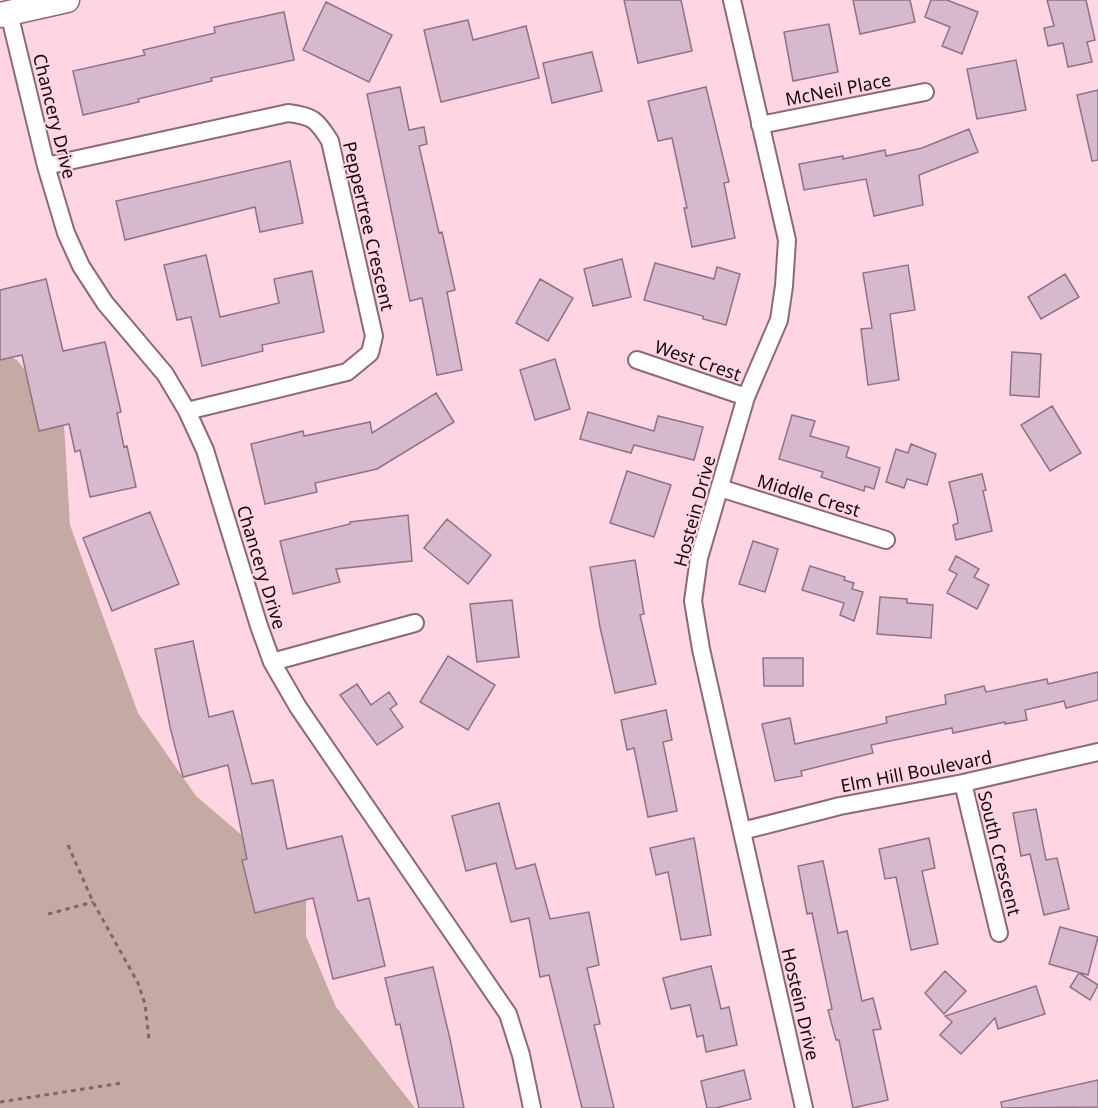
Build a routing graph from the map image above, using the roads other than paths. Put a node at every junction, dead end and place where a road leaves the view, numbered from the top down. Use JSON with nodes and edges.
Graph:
{"nodes":[{"id":1,"x":67,"y":0,"type":"edge"},
{"id":2,"x":732,"y":0,"type":"edge"},
{"id":3,"x":5,"y":14,"type":"edge"},
{"id":4,"x":925,"y":92,"type":"dead end"},
{"id":5,"x":760,"y":125,"type":"junction"},
{"id":6,"x":46,"y":166,"type":"junction"},
{"id":7,"x":637,"y":360,"type":"dead end"},
{"id":8,"x":746,"y":398,"type":"junction"},
{"id":9,"x":186,"y":411,"type":"junction"},
{"id":10,"x":720,"y":488,"type":"junction"},
{"id":11,"x":886,"y":540,"type":"dead end"},
{"id":12,"x":415,"y":622,"type":"dead end"},
{"id":13,"x":272,"y":662,"type":"junction"},
{"id":14,"x":1098,"y":752,"type":"edge"},
{"id":15,"x":963,"y":783,"type":"junction"},
{"id":16,"x":742,"y":831,"type":"junction"},
{"id":17,"x":999,"y":933,"type":"dead end"},
{"id":18,"x":532,"y":1108,"type":"edge"},
{"id":19,"x":804,"y":1108,"type":"edge"}],
"edges":[{"from":1,"to":3,"type":"main road"},
{"from":2,"to":5,"type":"street","name":"Hostein Drive"},
{"from":3,"to":6,"type":"street","name":"Chancery Drive"},
{"from":4,"to":5,"type":"street","name":"McNeil Place"},
{"from":5,"to":8,"type":"street","name":"Hostein Drive"},
{"from":6,"to":9,"type":"street","name":"Chancery Drive"},
{"from":6,"to":9,"type":"street","name":"Peppertree Crescent"},
{"from":7,"to":8,"type":"street","name":"West Crest"},
{"from":8,"to":10,"type":"street","name":"Hostein Drive"},
{"from":9,"to":13,"type":"street","name":"Chancery Drive"},
{"from":10,"to":11,"type":"street","name":"Middle Crest"},
{"from":10,"to":16,"type":"street","name":"Hostein Drive"},
{"from":12,"to":13,"type":"street"},
{"from":13,"to":18,"type":"street","name":"Chancery Drive"},
{"from":14,"to":15,"type":"street","name":"Elm Hill Boulevard"},
{"from":15,"to":16,"type":"street","name":"Elm Hill Boulevard"},
{"from":15,"to":17,"type":"street","name":"South Crescent"},
{"from":16,"to":19,"type":"street","name":"Hostein Drive"}]}
